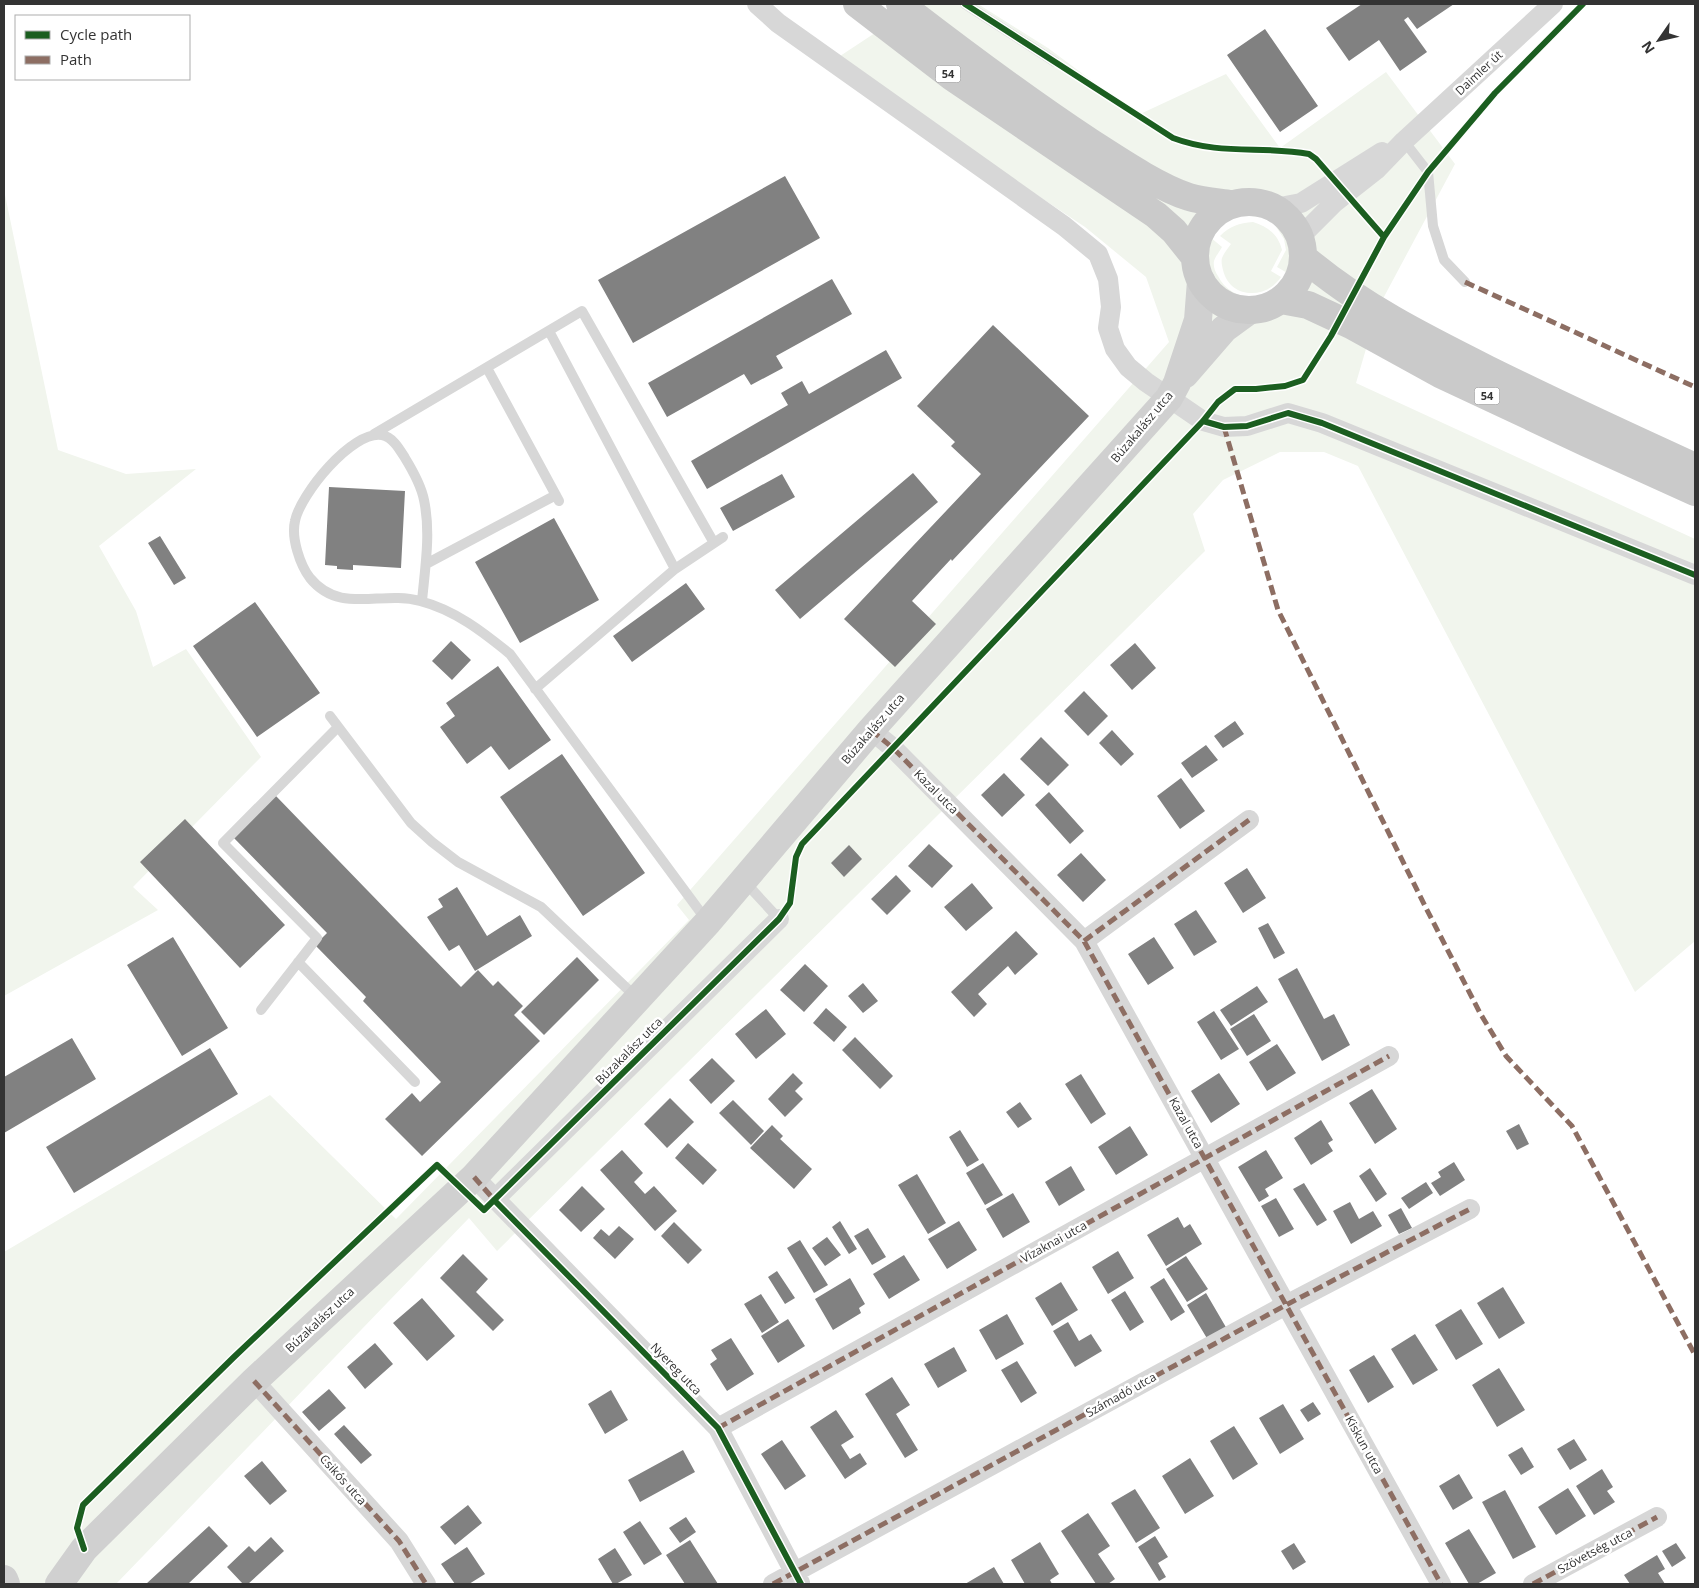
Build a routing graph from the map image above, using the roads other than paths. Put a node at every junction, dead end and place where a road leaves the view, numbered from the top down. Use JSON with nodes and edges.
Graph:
{"nodes":[{"id":1,"x":757,"y":4,"type":"edge"},
{"id":2,"x":857,"y":4,"type":"edge"},
{"id":3,"x":900,"y":4,"type":"edge"},
{"id":4,"x":965,"y":4,"type":"edge"},
{"id":5,"x":1553,"y":4,"type":"edge"},
{"id":6,"x":1056,"y":62,"type":"dead end"},
{"id":7,"x":1404,"y":141,"type":"junction"},
{"id":8,"x":1231,"y":204,"type":"junction"},
{"id":9,"x":1274,"y":208,"type":"junction"},
{"id":10,"x":1301,"y":247,"type":"junction"},
{"id":11,"x":1197,"y":268,"type":"junction"},
{"id":12,"x":1465,"y":282,"type":"dead end"},
{"id":13,"x":1281,"y":300,"type":"junction"},
{"id":14,"x":1250,"y":310,"type":"junction"},
{"id":15,"x":549,"y":331,"type":"junction"},
{"id":16,"x":487,"y":368,"type":"junction"},
{"id":17,"x":1173,"y":390,"type":"junction"},
{"id":18,"x":371,"y":436,"type":"junction"},
{"id":19,"x":1695,"y":467,"type":"edge"},
{"id":20,"x":1695,"y":492,"type":"edge"},
{"id":21,"x":723,"y":537,"type":"dead end"},
{"id":22,"x":714,"y":543,"type":"junction"},
{"id":23,"x":426,"y":564,"type":"junction"},
{"id":24,"x":675,"y":570,"type":"junction"},
{"id":25,"x":1695,"y":575,"type":"edge"},
{"id":26,"x":422,"y":601,"type":"junction"},
{"id":27,"x":535,"y":689,"type":"junction"},
{"id":28,"x":330,"y":716,"type":"dead end"},
{"id":29,"x":338,"y":728,"type":"junction"},
{"id":30,"x":871,"y":730,"type":"junction"},
{"id":31,"x":1249,"y":820,"type":"dead end"},
{"id":32,"x":744,"y":881,"type":"junction"},
{"id":33,"x":780,"y":919,"type":"joint"},
{"id":34,"x":708,"y":922,"type":"junction"},
{"id":35,"x":1084,"y":941,"type":"junction"},
{"id":36,"x":298,"y":962,"type":"junction"},
{"id":37,"x":638,"y":999,"type":"junction"},
{"id":38,"x":261,"y":1010,"type":"dead end"},
{"id":39,"x":1390,"y":1056,"type":"dead end"},
{"id":40,"x":415,"y":1082,"type":"dead end"},
{"id":41,"x":1205,"y":1158,"type":"junction"},
{"id":42,"x":474,"y":1178,"type":"junction"},
{"id":43,"x":494,"y":1200,"type":"junction"},
{"id":44,"x":1470,"y":1209,"type":"dead end"},
{"id":45,"x":1286,"y":1305,"type":"junction"},
{"id":46,"x":254,"y":1382,"type":"junction"},
{"id":47,"x":718,"y":1428,"type":"junction"},
{"id":48,"x":1657,"y":1517,"type":"dead end"},
{"id":49,"x":798,"y":1578,"type":"edge"},
{"id":50,"x":4,"y":1579,"type":"edge"},
{"id":51,"x":6,"y":1584,"type":"edge"},
{"id":52,"x":59,"y":1584,"type":"edge"},
{"id":53,"x":426,"y":1584,"type":"edge"},
{"id":54,"x":773,"y":1584,"type":"edge"},
{"id":55,"x":1441,"y":1584,"type":"edge"},
{"id":56,"x":1533,"y":1584,"type":"edge"}],
"edges":[{"from":1,"to":17,"type":"street"},
{"from":2,"to":11,"type":"main road","number":"54"},
{"from":3,"to":8,"type":"main road","number":"54"},
{"from":4,"to":6,"type":"lane"},
{"from":5,"to":7,"type":"street","name":"Daimler út"},
{"from":7,"to":9,"type":"street","name":"Daimler út"},
{"from":7,"to":10,"type":"street","name":"Daimler út"},
{"from":7,"to":12,"type":"lane"},
{"from":8,"to":9,"type":"main road","number":"54"},
{"from":8,"to":11,"type":"main road","number":"54"},
{"from":9,"to":10,"type":"main road","number":"54"},
{"from":10,"to":13,"type":"main road"},
{"from":10,"to":19,"type":"main road","number":"54"},
{"from":11,"to":14,"type":"main road","number":"54"},
{"from":11,"to":17,"type":"street","name":"Búzakalász utca"},
{"from":13,"to":14,"type":"main road","number":"54"},
{"from":13,"to":20,"type":"main road","number":"54"},
{"from":14,"to":17,"type":"street","name":"Búzakalász utca"},
{"from":15,"to":16,"type":"lane"},
{"from":15,"to":22,"type":"lane"},
{"from":15,"to":24,"type":"lane"},
{"from":16,"to":18,"type":"lane"},
{"from":16,"to":23,"type":"lane"},
{"from":17,"to":25,"type":"street"},
{"from":17,"to":30,"type":"street","name":"Búzakalász utca"},
{"from":18,"to":23,"type":"lane"},
{"from":18,"to":26,"type":"lane"},
{"from":21,"to":22,"type":"lane"},
{"from":22,"to":24,"type":"lane"},
{"from":23,"to":26,"type":"lane"},
{"from":24,"to":27,"type":"lane"},
{"from":26,"to":27,"type":"lane"},
{"from":27,"to":34,"type":"lane"},
{"from":28,"to":29,"type":"lane"},
{"from":29,"to":36,"type":"lane"},
{"from":29,"to":37,"type":"lane"},
{"from":30,"to":32,"type":"street","name":"Búzakalász utca"},
{"from":30,"to":35,"type":"street","name":"Kazal utca"},
{"from":31,"to":35,"type":"street"},
{"from":32,"to":33,"type":"lane"},
{"from":32,"to":34,"type":"street","name":"Búzakalász utca"},
{"from":33,"to":43,"type":"street","name":"Búzakalász utca"},
{"from":34,"to":37,"type":"street","name":"Búzakalász utca"},
{"from":35,"to":41,"type":"street","name":"Kazal utca"},
{"from":36,"to":38,"type":"lane"},
{"from":36,"to":40,"type":"lane"},
{"from":37,"to":42,"type":"street","name":"Búzakalász utca"},
{"from":39,"to":41,"type":"street","name":"Vízaknai utca"},
{"from":41,"to":45,"type":"street","name":"Kazal utca"},
{"from":41,"to":47,"type":"street","name":"Vízaknai utca"},
{"from":42,"to":43,"type":"street","name":"Nyereg utca"},
{"from":42,"to":46,"type":"street","name":"Búzakalász utca"},
{"from":43,"to":47,"type":"street","name":"Nyereg utca"},
{"from":44,"to":45,"type":"street","name":"Számadó utca"},
{"from":45,"to":49,"type":"street","name":"Számadó utca"},
{"from":45,"to":55,"type":"street","name":"Kiskun utca"},
{"from":46,"to":52,"type":"street","name":"Búzakalász utca"},
{"from":46,"to":53,"type":"street","name":"Csikós utca"},
{"from":47,"to":49,"type":"street","name":"Nyereg utca"},
{"from":48,"to":56,"type":"street","name":"Szövetség utca"},
{"from":49,"to":54,"type":"street","name":"Számadó utca"},
{"from":50,"to":51,"type":"street"}]}
